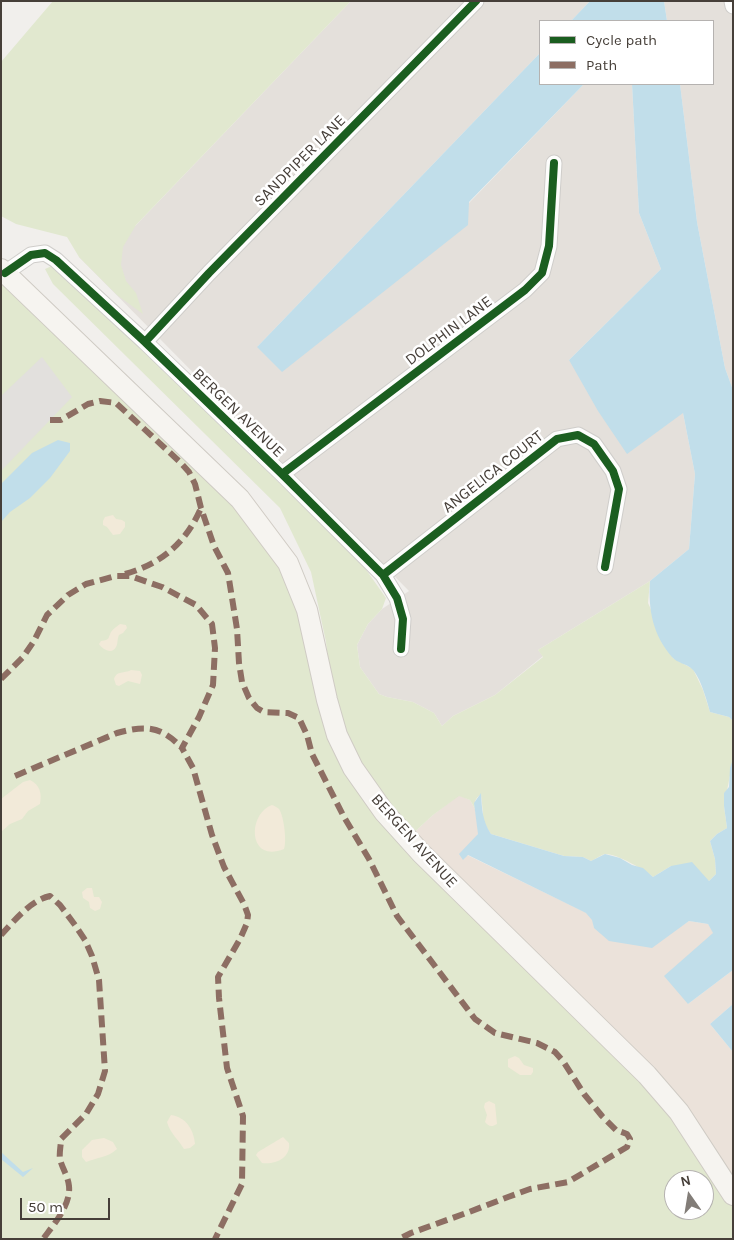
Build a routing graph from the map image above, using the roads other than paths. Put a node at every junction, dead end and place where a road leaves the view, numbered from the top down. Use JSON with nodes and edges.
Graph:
{"nodes":[{"id":1,"x":476,"y":1,"type":"edge"},
{"id":2,"x":732,"y":1,"type":"edge"},
{"id":3,"x":733,"y":6,"type":"edge"},
{"id":4,"x":554,"y":163,"type":"dead end"},
{"id":5,"x":3,"y":271,"type":"edge"},
{"id":6,"x":144,"y":342,"type":"junction"},
{"id":7,"x":282,"y":474,"type":"junction"},
{"id":8,"x":605,"y":567,"type":"dead end"},
{"id":9,"x":383,"y":575,"type":"junction"},
{"id":10,"x":401,"y":649,"type":"dead end"},
{"id":11,"x":733,"y":1194,"type":"edge"}],
"edges":[{"from":1,"to":6,"type":"street","name":"SANDPIPER LANE"},
{"from":2,"to":3,"type":"street"},
{"from":4,"to":7,"type":"street","name":"DOLPHIN LANE"},
{"from":5,"to":6,"type":"street","name":"BERGEN AVENUE"},
{"from":5,"to":11,"type":"main road","name":"BERGEN AVENUE"},
{"from":6,"to":7,"type":"street","name":"BERGEN AVENUE"},
{"from":7,"to":9,"type":"street","name":"BERGEN AVENUE"},
{"from":8,"to":9,"type":"street","name":"ANGELICA COURT"},
{"from":9,"to":10,"type":"street","name":"BERGEN AVENUE"}]}
